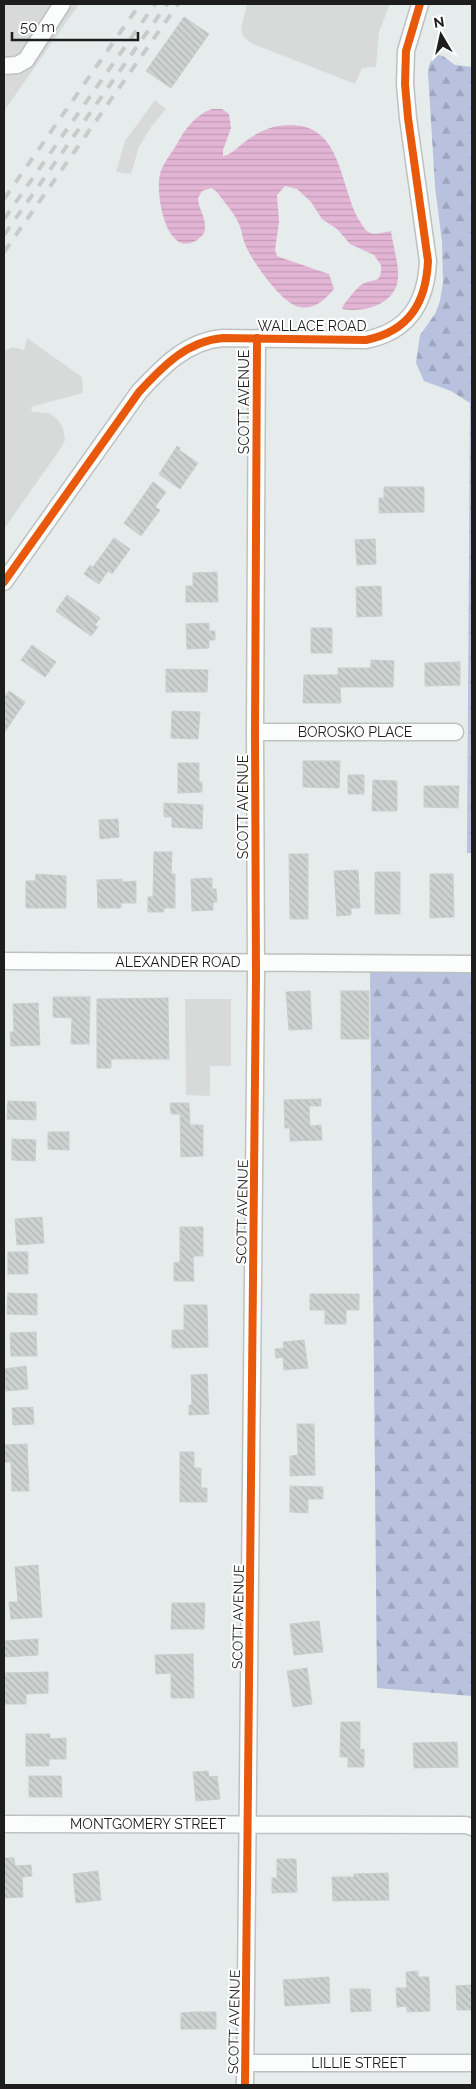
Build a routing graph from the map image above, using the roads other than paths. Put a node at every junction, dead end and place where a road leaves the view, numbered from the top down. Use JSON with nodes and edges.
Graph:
{"nodes":[{"id":1,"x":62,"y":4,"type":"edge"},
{"id":2,"x":420,"y":4,"type":"edge"},
{"id":3,"x":4,"y":66,"type":"edge"},
{"id":4,"x":257,"y":338,"type":"junction"},
{"id":5,"x":4,"y":582,"type":"edge"},
{"id":6,"x":255,"y":732,"type":"junction"},
{"id":7,"x":455,"y":732,"type":"dead end"},
{"id":8,"x":4,"y":961,"type":"edge"},
{"id":9,"x":256,"y":963,"type":"junction"},
{"id":10,"x":472,"y":964,"type":"edge"},
{"id":11,"x":4,"y":1824,"type":"edge"},
{"id":12,"x":249,"y":1824,"type":"junction"},
{"id":13,"x":472,"y":1827,"type":"edge"},
{"id":14,"x":246,"y":2063,"type":"junction"},
{"id":15,"x":472,"y":2063,"type":"edge"},
{"id":16,"x":245,"y":2085,"type":"edge"}],
"edges":[{"from":1,"to":3,"type":"street"},
{"from":2,"to":4,"type":"street","name":"WALLACE ROAD"},
{"from":4,"to":5,"type":"street","name":"WALLACE ROAD"},
{"from":4,"to":6,"type":"street","name":"SCOTT AVENUE"},
{"from":6,"to":7,"type":"street","name":"BOROSKO PLACE"},
{"from":6,"to":9,"type":"street","name":"SCOTT AVENUE"},
{"from":8,"to":9,"type":"street","name":"ALEXANDER ROAD"},
{"from":9,"to":10,"type":"street","name":"ALEXANDER ROAD"},
{"from":9,"to":12,"type":"street","name":"SCOTT AVENUE"},
{"from":11,"to":12,"type":"street","name":"MONTGOMERY STREET"},
{"from":12,"to":13,"type":"street","name":"MONTGOMERY STREET"},
{"from":12,"to":14,"type":"street","name":"SCOTT AVENUE"},
{"from":14,"to":15,"type":"street","name":"LILLIE STREET"},
{"from":14,"to":16,"type":"street","name":"SCOTT AVENUE"}]}
